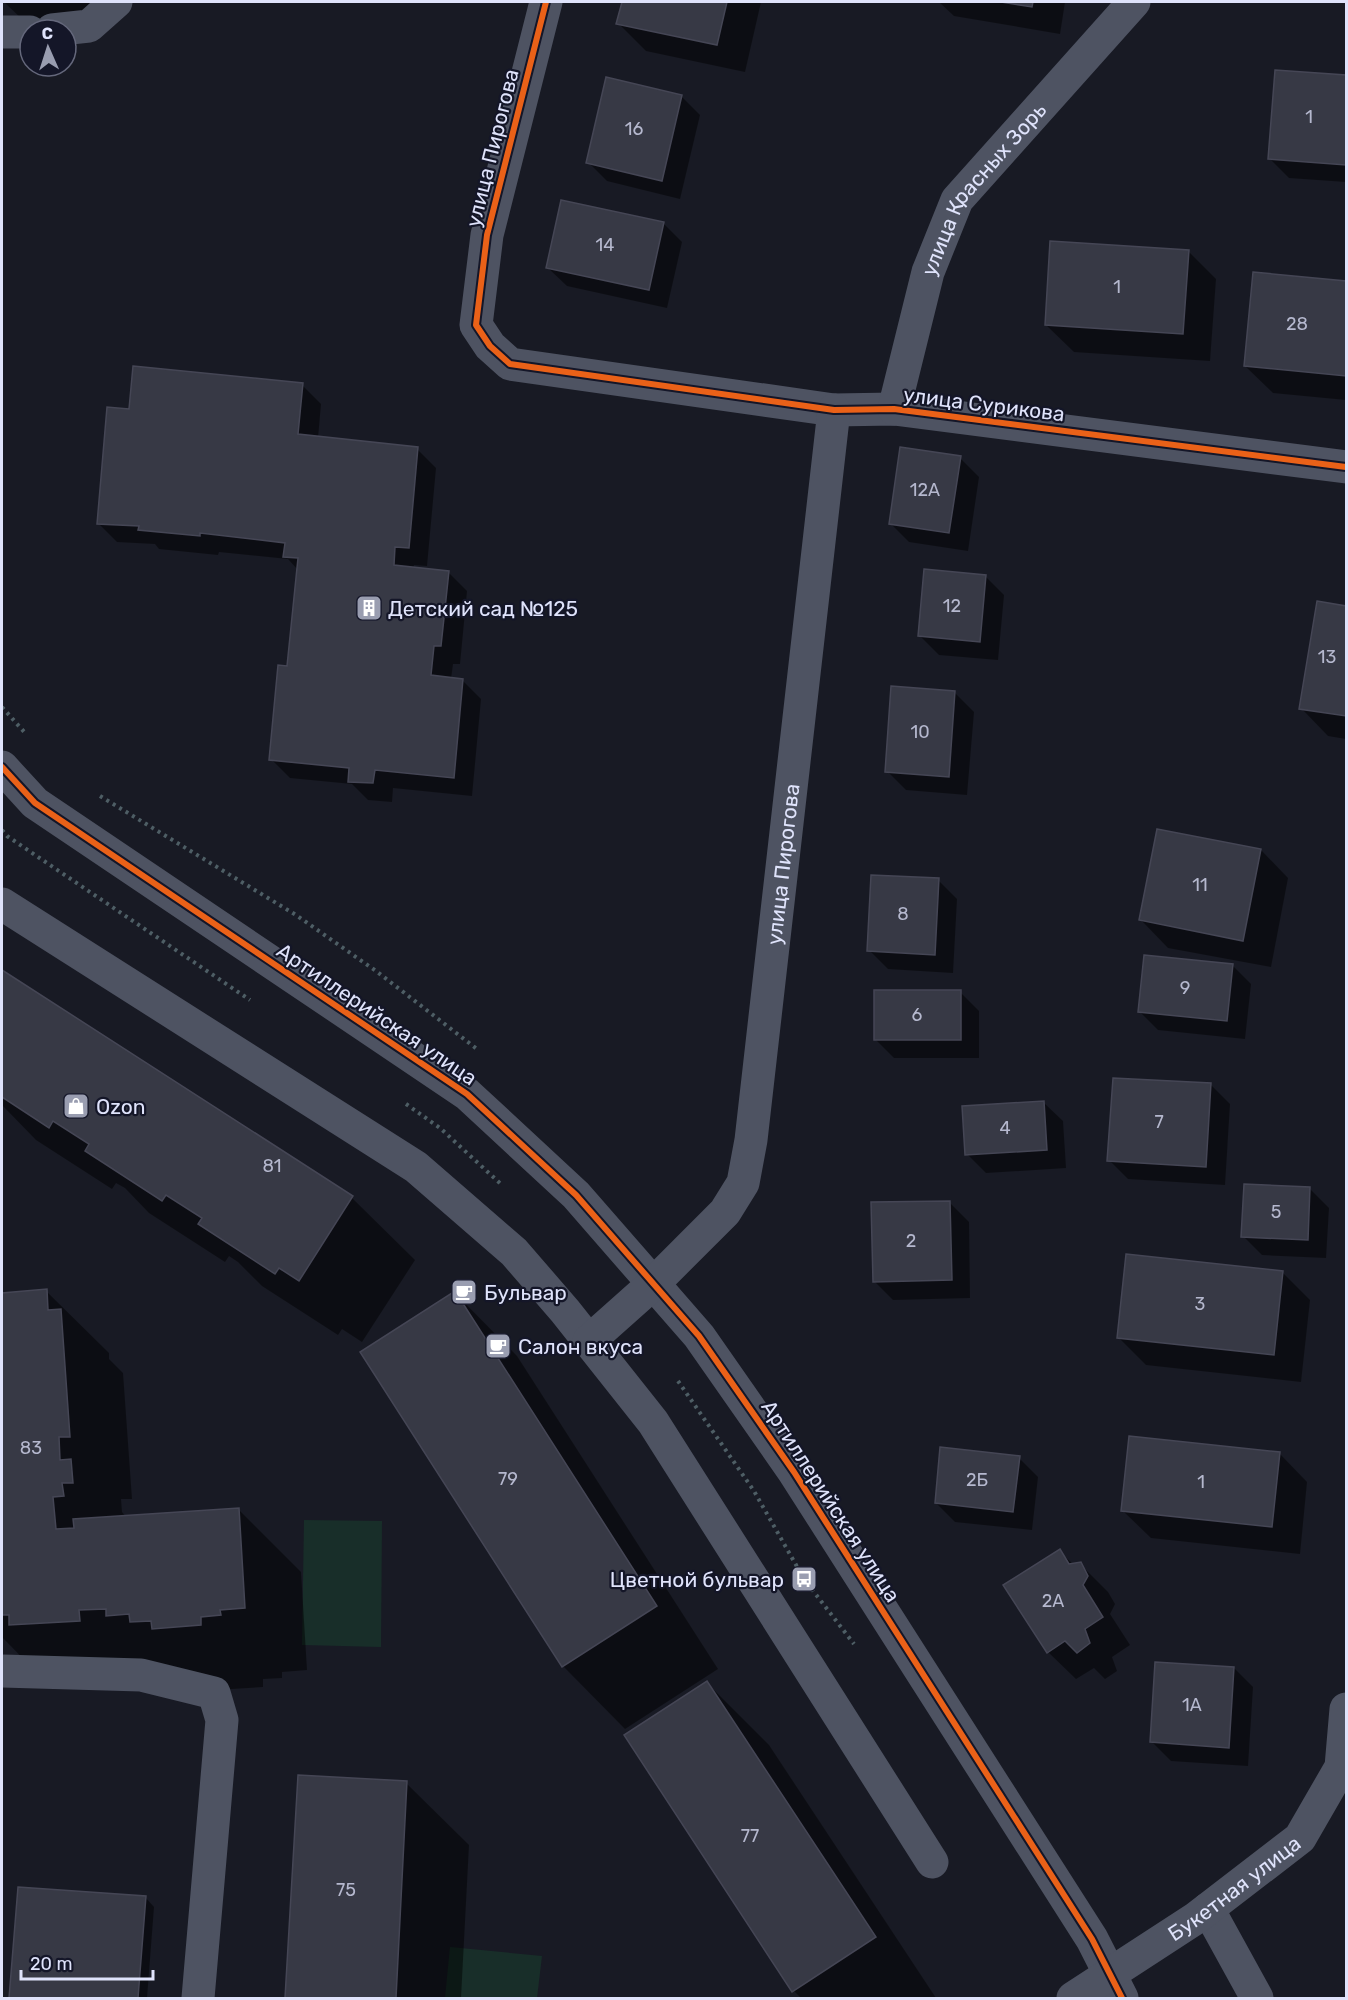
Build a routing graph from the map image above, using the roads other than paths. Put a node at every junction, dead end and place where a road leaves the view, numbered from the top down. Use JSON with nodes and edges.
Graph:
{"nodes":[{"id":1,"x":116,"y":2,"type":"edge"},
{"id":2,"x":546,"y":2,"type":"edge"},
{"id":3,"x":1134,"y":2,"type":"edge"},
{"id":4,"x":78,"y":27,"type":"edge"},
{"id":5,"x":2,"y":32,"type":"edge"},
{"id":6,"x":18,"y":32,"type":"edge"},
{"id":7,"x":510,"y":364,"type":"joint"},
{"id":8,"x":894,"y":409,"type":"junction"},
{"id":9,"x":834,"y":410,"type":"junction"},
{"id":10,"x":1347,"y":467,"type":"edge"},
{"id":11,"x":2,"y":767,"type":"edge"},
{"id":12,"x":2,"y":904,"type":"edge"},
{"id":13,"x":653,"y":1284,"type":"junction"},
{"id":14,"x":589,"y":1341,"type":"junction"},
{"id":15,"x":2,"y":1671,"type":"edge"},
{"id":16,"x":1347,"y":1709,"type":"edge"},
{"id":17,"x":932,"y":1862,"type":"dead end"},
{"id":18,"x":1208,"y":1909,"type":"junction"},
{"id":19,"x":1116,"y":1987,"type":"edge"},
{"id":20,"x":198,"y":1998,"type":"edge"},
{"id":21,"x":1073,"y":1998,"type":"edge"},
{"id":22,"x":1257,"y":1998,"type":"edge"}],
"edges":[{"from":1,"to":4,"type":"street"},
{"from":2,"to":7,"type":"street","name":"улица Пирогова"},
{"from":3,"to":8,"type":"street","name":"улица Красных Зорь"},
{"from":5,"to":6,"type":"street"},
{"from":7,"to":9,"type":"street","name":"улица Сурикова"},
{"from":8,"to":9,"type":"street","name":"улица Сурикова"},
{"from":8,"to":10,"type":"street","name":"улица Сурикова"},
{"from":9,"to":13,"type":"street","name":"улица Пирогова"},
{"from":11,"to":13,"type":"street","name":"Артиллерийская улица"},
{"from":12,"to":14,"type":"street"},
{"from":13,"to":14,"type":"street","name":"улица Пирогова"},
{"from":13,"to":19,"type":"street","name":"Артиллерийская улица"},
{"from":14,"to":17,"type":"street"},
{"from":15,"to":20,"type":"street"},
{"from":16,"to":18,"type":"street","name":"Букетная улица"},
{"from":18,"to":19,"type":"street","name":"Букетная улица"},
{"from":18,"to":22,"type":"street"},
{"from":19,"to":21,"type":"street","name":"Букетная улица"}]}
